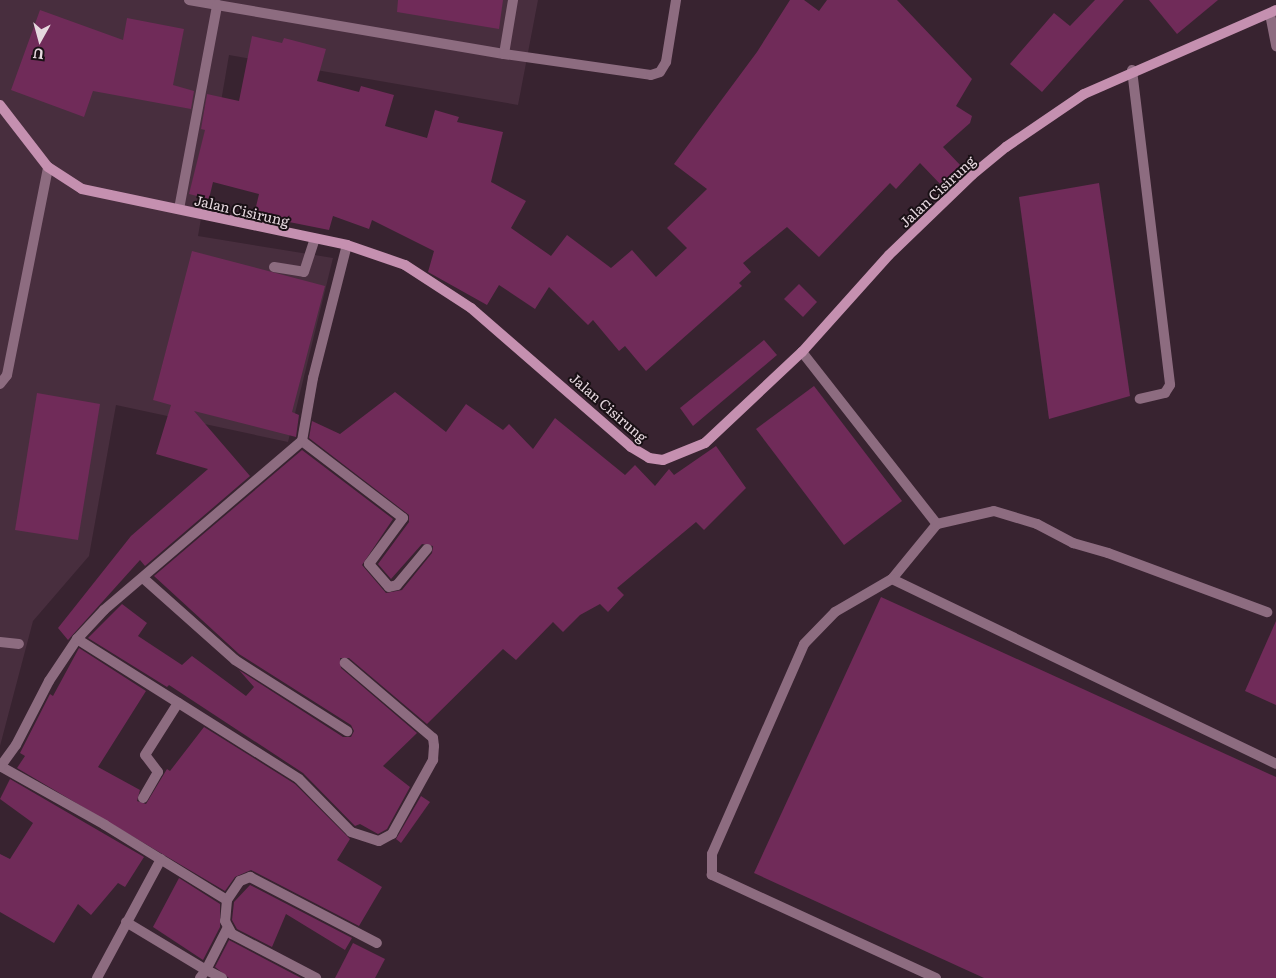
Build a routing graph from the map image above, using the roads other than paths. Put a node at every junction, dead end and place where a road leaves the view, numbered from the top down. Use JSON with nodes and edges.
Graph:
{"nodes":[{"id":1,"x":189,"y":0,"type":"edge"},
{"id":2,"x":514,"y":0,"type":"edge"},
{"id":3,"x":676,"y":0,"type":"edge"},
{"id":4,"x":217,"y":5,"type":"junction"},
{"id":5,"x":1273,"y":12,"type":"edge"},
{"id":6,"x":1276,"y":46,"type":"edge"},
{"id":7,"x":504,"y":54,"type":"junction"},
{"id":8,"x":1132,"y":70,"type":"junction"},
{"id":9,"x":0,"y":105,"type":"edge"},
{"id":10,"x":48,"y":167,"type":"junction"},
{"id":11,"x":179,"y":209,"type":"junction"},
{"id":12,"x":315,"y":240,"type":"junction"},
{"id":13,"x":347,"y":245,"type":"junction"},
{"id":14,"x":274,"y":267,"type":"dead end"},
{"id":15,"x":802,"y":352,"type":"junction"},
{"id":16,"x":0,"y":384,"type":"edge"},
{"id":17,"x":1140,"y":399,"type":"dead end"},
{"id":18,"x":302,"y":441,"type":"junction"},
{"id":19,"x":937,"y":524,"type":"junction"},
{"id":20,"x":427,"y":549,"type":"dead end"},
{"id":21,"x":143,"y":578,"type":"junction"},
{"id":22,"x":892,"y":579,"type":"junction"},
{"id":23,"x":1267,"y":612,"type":"dead end"},
{"id":24,"x":77,"y":639,"type":"junction"},
{"id":25,"x":0,"y":642,"type":"edge"},
{"id":26,"x":19,"y":644,"type":"dead end"},
{"id":27,"x":345,"y":663,"type":"dead end"},
{"id":28,"x":178,"y":703,"type":"junction"},
{"id":29,"x":348,"y":731,"type":"dead end"},
{"id":30,"x":1276,"y":764,"type":"edge"},
{"id":31,"x":0,"y":767,"type":"edge"},
{"id":32,"x":143,"y":798,"type":"dead end"},
{"id":33,"x":161,"y":859,"type":"junction"},
{"id":34,"x":227,"y":900,"type":"junction"},
{"id":35,"x":126,"y":922,"type":"junction"},
{"id":36,"x":227,"y":929,"type":"junction"},
{"id":37,"x":377,"y":943,"type":"dead end"},
{"id":38,"x":203,"y":974,"type":"edge"},
{"id":39,"x":97,"y":978,"type":"edge"},
{"id":40,"x":222,"y":978,"type":"edge"},
{"id":41,"x":316,"y":978,"type":"edge"},
{"id":42,"x":936,"y":978,"type":"edge"}],
"edges":[{"from":1,"to":4,"type":"street"},
{"from":2,"to":7,"type":"street"},
{"from":3,"to":7,"type":"street"},
{"from":4,"to":7,"type":"street"},
{"from":4,"to":11,"type":"street"},
{"from":5,"to":6,"type":"street"},
{"from":5,"to":8,"type":"main road","name":"Jalan Cisirung"},
{"from":8,"to":15,"type":"main road","name":"Jalan Cisirung"},
{"from":8,"to":17,"type":"street"},
{"from":9,"to":10,"type":"main road","name":"Jalan Cisirung"},
{"from":10,"to":11,"type":"main road","name":"Jalan Cisirung"},
{"from":10,"to":16,"type":"street"},
{"from":11,"to":12,"type":"main road","name":"Jalan Cisirung"},
{"from":12,"to":13,"type":"main road","name":"Jalan Cisirung"},
{"from":12,"to":14,"type":"street"},
{"from":13,"to":15,"type":"main road","name":"Jalan Cisirung"},
{"from":13,"to":18,"type":"street"},
{"from":15,"to":19,"type":"street"},
{"from":18,"to":20,"type":"street"},
{"from":18,"to":21,"type":"street"},
{"from":19,"to":22,"type":"street"},
{"from":19,"to":23,"type":"street"},
{"from":21,"to":24,"type":"street"},
{"from":21,"to":29,"type":"street"},
{"from":22,"to":30,"type":"street"},
{"from":22,"to":42,"type":"street"},
{"from":24,"to":28,"type":"street"},
{"from":24,"to":31,"type":"street"},
{"from":25,"to":26,"type":"street"},
{"from":27,"to":28,"type":"street"},
{"from":28,"to":32,"type":"street"},
{"from":31,"to":33,"type":"street"},
{"from":33,"to":34,"type":"street"},
{"from":33,"to":35,"type":"street"},
{"from":34,"to":36,"type":"street"},
{"from":34,"to":37,"type":"street"},
{"from":35,"to":38,"type":"street"},
{"from":35,"to":39,"type":"street"},
{"from":36,"to":38,"type":"street"},
{"from":36,"to":41,"type":"street"},
{"from":38,"to":40,"type":"street"}]}
